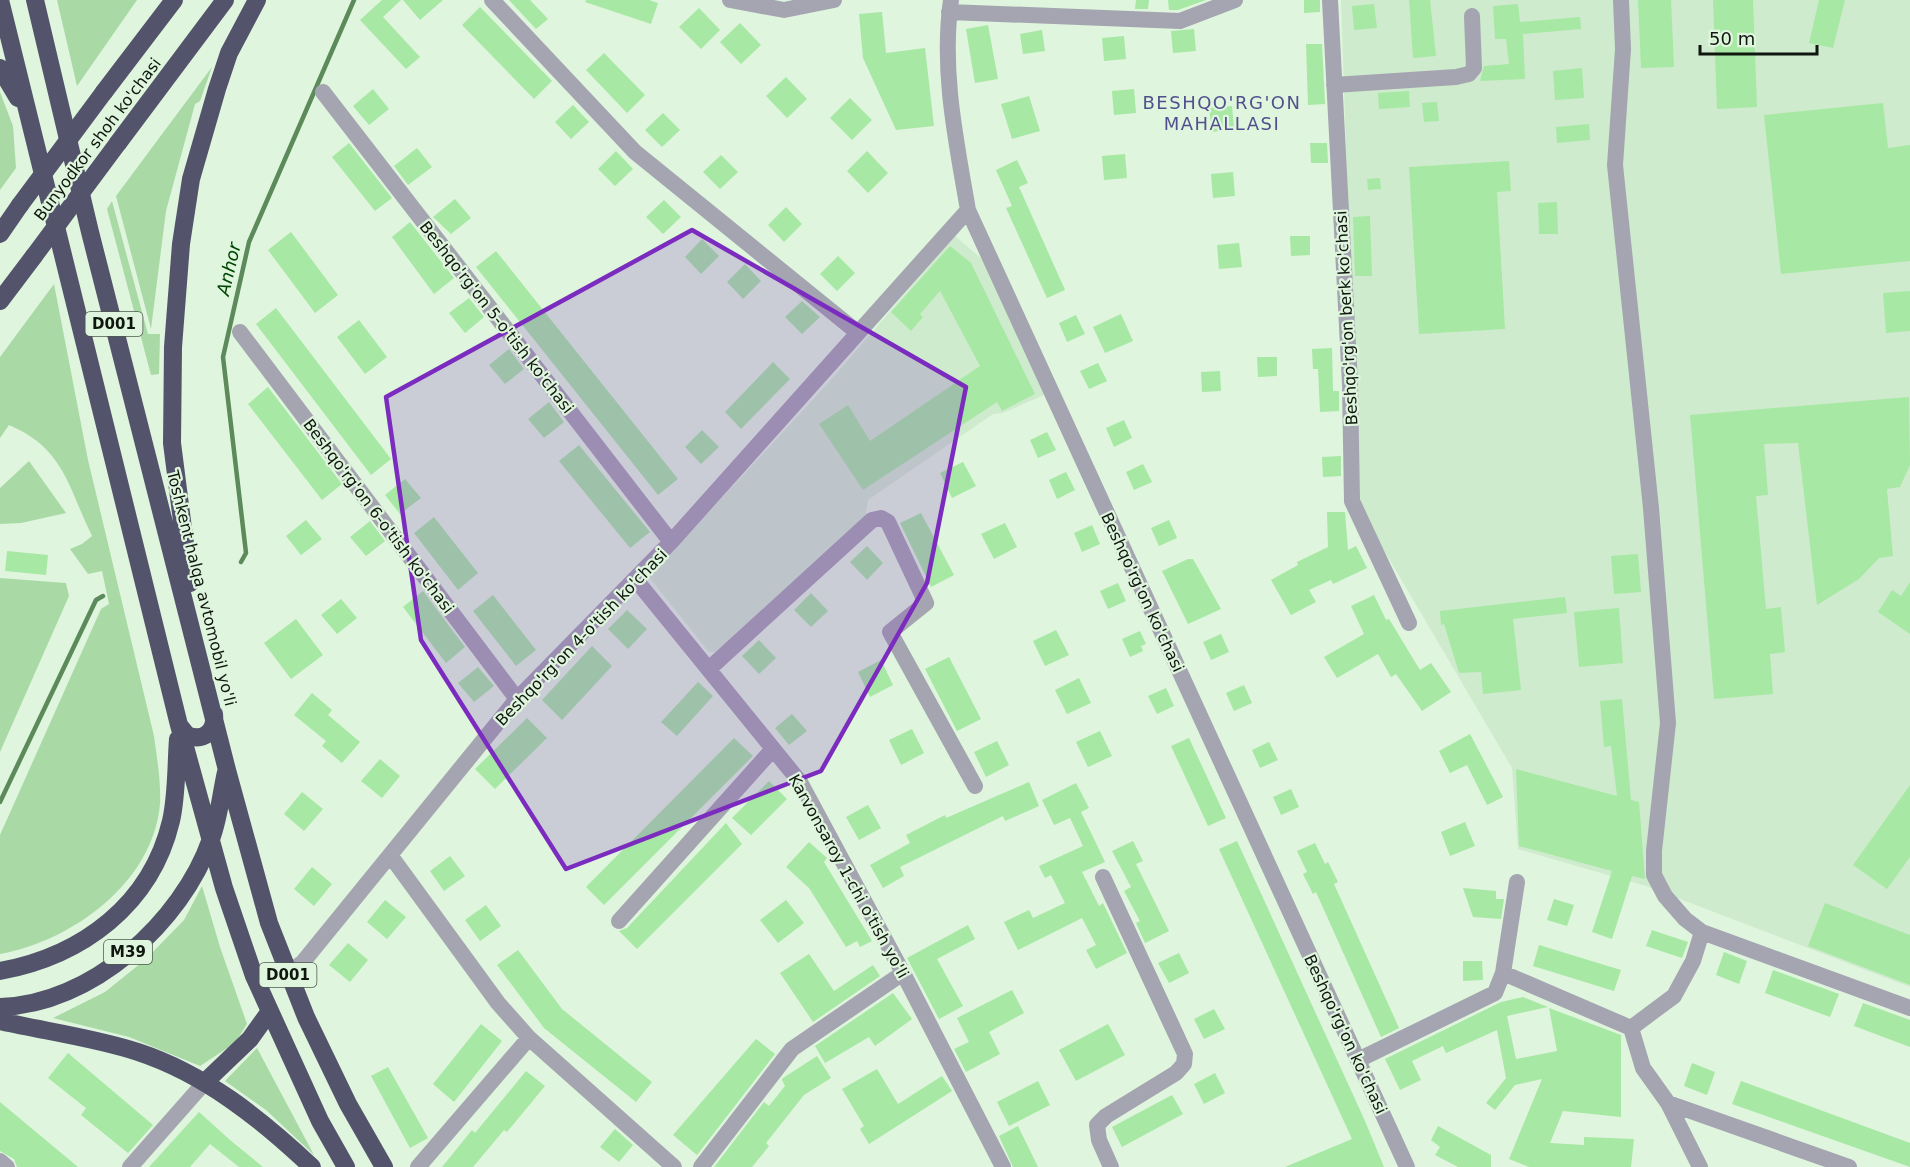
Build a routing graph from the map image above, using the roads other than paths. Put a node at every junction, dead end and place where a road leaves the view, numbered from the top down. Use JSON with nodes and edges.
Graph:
{"nodes":[{"id":1,"x":0,"y":0,"type":"edge"},
{"id":2,"x":35,"y":0,"type":"edge"},
{"id":3,"x":174,"y":0,"type":"edge"},
{"id":4,"x":225,"y":0,"type":"edge"},
{"id":5,"x":257,"y":0,"type":"edge"},
{"id":6,"x":492,"y":0,"type":"edge"},
{"id":7,"x":730,"y":0,"type":"edge"},
{"id":8,"x":834,"y":0,"type":"edge"},
{"id":9,"x":1234,"y":0,"type":"edge"},
{"id":10,"x":1330,"y":0,"type":"edge"},
{"id":11,"x":1621,"y":0,"type":"edge"},
{"id":12,"x":950,"y":6,"type":"edge"},
{"id":13,"x":1472,"y":16,"type":"dead end"},
{"id":14,"x":0,"y":68,"type":"edge"},
{"id":15,"x":1334,"y":85,"type":"junction"},
{"id":16,"x":323,"y":92,"type":"dead end"},
{"id":17,"x":36,"y":141,"type":"junction"},
{"id":18,"x":968,"y":210,"type":"junction"},
{"id":19,"x":0,"y":233,"type":"edge"},
{"id":20,"x":0,"y":301,"type":"edge"},
{"id":21,"x":240,"y":332,"type":"dead end"},
{"id":22,"x":857,"y":332,"type":"junction"},
{"id":23,"x":671,"y":542,"type":"junction"},
{"id":24,"x":636,"y":580,"type":"junction"},
{"id":25,"x":1409,"y":623,"type":"dead end"},
{"id":26,"x":197,"y":647,"type":"junction"},
{"id":27,"x":710,"y":668,"type":"junction"},
{"id":28,"x":517,"y":699,"type":"junction"},
{"id":29,"x":214,"y":714,"type":"junction"},
{"id":30,"x":179,"y":725,"type":"junction"},
{"id":31,"x":773,"y":749,"type":"junction"},
{"id":32,"x":227,"y":770,"type":"junction"},
{"id":33,"x":975,"y":786,"type":"dead end"},
{"id":34,"x":211,"y":839,"type":"junction"},
{"id":35,"x":390,"y":855,"type":"junction"},
{"id":36,"x":1103,"y":877,"type":"dead end"},
{"id":37,"x":1517,"y":882,"type":"dead end"},
{"id":38,"x":619,"y":921,"type":"dead end"},
{"id":39,"x":1702,"y":932,"type":"junction"},
{"id":40,"x":0,"y":971,"type":"edge"},
{"id":41,"x":903,"y":973,"type":"junction"},
{"id":42,"x":1503,"y":973,"type":"junction"},
{"id":43,"x":288,"y":974,"type":"junction"},
{"id":44,"x":0,"y":1007,"type":"edge"},
{"id":45,"x":1910,"y":1008,"type":"edge"},
{"id":46,"x":270,"y":1011,"type":"junction"},
{"id":47,"x":0,"y":1021,"type":"edge"},
{"id":48,"x":1631,"y":1028,"type":"junction"},
{"id":49,"x":530,"y":1038,"type":"junction"},
{"id":50,"x":1358,"y":1060,"type":"junction"},
{"id":51,"x":205,"y":1082,"type":"junction"},
{"id":52,"x":1668,"y":1103,"type":"junction"},
{"id":53,"x":0,"y":1161,"type":"edge"},
{"id":54,"x":998,"y":1165,"type":"edge"},
{"id":55,"x":8,"y":1167,"type":"edge"},
{"id":56,"x":130,"y":1167,"type":"edge"},
{"id":57,"x":312,"y":1167,"type":"edge"},
{"id":58,"x":346,"y":1167,"type":"edge"},
{"id":59,"x":384,"y":1167,"type":"edge"},
{"id":60,"x":418,"y":1167,"type":"edge"},
{"id":61,"x":674,"y":1167,"type":"edge"},
{"id":62,"x":701,"y":1167,"type":"edge"},
{"id":63,"x":1111,"y":1167,"type":"edge"},
{"id":64,"x":1407,"y":1167,"type":"edge"},
{"id":65,"x":1700,"y":1167,"type":"edge"},
{"id":66,"x":1849,"y":1167,"type":"edge"}],
"edges":[{"from":1,"to":17,"type":"highway","number":"D001"},
{"from":2,"to":26,"type":"highway","name":"Toshkent halqa avtomobil yo'li","number":"D001"},
{"from":3,"to":19,"type":"highway","name":"Bunyodkor shoh ko'chasi","bridge":true},
{"from":4,"to":20,"type":"highway","name":"Bunyodkor shoh ko'chasi","bridge":true},
{"from":5,"to":26,"type":"highway"},
{"from":6,"to":22,"type":"street"},
{"from":7,"to":8,"type":"street"},
{"from":9,"to":12,"type":"street"},
{"from":10,"to":15,"type":"street","name":"Beshqo'rg'on berk ko'chasi"},
{"from":11,"to":39,"type":"street"},
{"from":12,"to":18,"type":"street","name":"Beshqo'rg'on ko'chasi"},
{"from":13,"to":15,"type":"street"},
{"from":14,"to":17,"type":"highway"},
{"from":15,"to":25,"type":"street","name":"Beshqo'rg'on berk ko'chasi"},
{"from":16,"to":23,"type":"street","name":"Beshqo'rg'on 5-o'tish ko'chasi"},
{"from":17,"to":30,"type":"highway","number":"D001"},
{"from":18,"to":22,"type":"street","name":"Beshqo'rg'on 4-o'tish ko'chasi"},
{"from":18,"to":50,"type":"street","name":"Beshqo'rg'on ko'chasi"},
{"from":21,"to":28,"type":"street","name":"Beshqo'rg'on 6-o'tish ko'chasi"},
{"from":22,"to":23,"type":"street","name":"Beshqo'rg'on 4-o'tish ko'chasi"},
{"from":23,"to":24,"type":"street","name":"Beshqo'rg'on 4-o'tish ko'chasi"},
{"from":24,"to":27,"type":"street","name":"Karvonsaroy 1-chi o'tish yo'li"},
{"from":24,"to":28,"type":"street","name":"Beshqo'rg'on 4-o'tish ko'chasi"},
{"from":26,"to":29,"type":"highway","name":"Toshkent halqa avtomobil yo'li","number":"D001"},
{"from":27,"to":31,"type":"street","name":"Karvonsaroy 1-chi o'tish yo'li"},
{"from":27,"to":33,"type":"street"},
{"from":28,"to":35,"type":"street","name":"Beshqo'rg'on 4-o'tish ko'chasi"},
{"from":29,"to":30,"type":"highway"},
{"from":29,"to":32,"type":"highway","name":"Toshkent halqa avtomobil yo'li","number":"D001"},
{"from":30,"to":34,"type":"highway","number":"D001"},
{"from":30,"to":40,"type":"highway"},
{"from":31,"to":38,"type":"street"},
{"from":31,"to":41,"type":"street","name":"Karvonsaroy 1-chi o'tish yo'li"},
{"from":32,"to":34,"type":"highway","number":"M39"},
{"from":32,"to":43,"type":"highway","name":"Toshkent halqa avtomobil yo'li","number":"D001"},
{"from":34,"to":44,"type":"highway","number":"M39"},
{"from":34,"to":46,"type":"highway","number":"D001"},
{"from":35,"to":43,"type":"street","name":"Beshqo'rg'on 4-o'tish ko'chasi"},
{"from":35,"to":49,"type":"street"},
{"from":36,"to":63,"type":"street"},
{"from":37,"to":42,"type":"street"},
{"from":39,"to":45,"type":"street"},
{"from":39,"to":48,"type":"street"},
{"from":41,"to":54,"type":"street","name":"Karvonsaroy 1-chi o'tish yo'li"},
{"from":41,"to":62,"type":"street"},
{"from":42,"to":48,"type":"street"},
{"from":42,"to":50,"type":"street"},
{"from":43,"to":59,"type":"highway","name":"Toshkent halqa avtomobil yo'li","number":"D001"},
{"from":46,"to":51,"type":"highway"},
{"from":46,"to":58,"type":"highway","number":"D001"},
{"from":47,"to":51,"type":"highway"},
{"from":48,"to":52,"type":"street"},
{"from":49,"to":60,"type":"street"},
{"from":49,"to":61,"type":"street"},
{"from":50,"to":64,"type":"street","name":"Beshqo'rg'on ko'chasi"},
{"from":51,"to":56,"type":"street"},
{"from":51,"to":57,"type":"highway"},
{"from":52,"to":65,"type":"street"},
{"from":52,"to":66,"type":"street"},
{"from":53,"to":55,"type":"street"}]}
